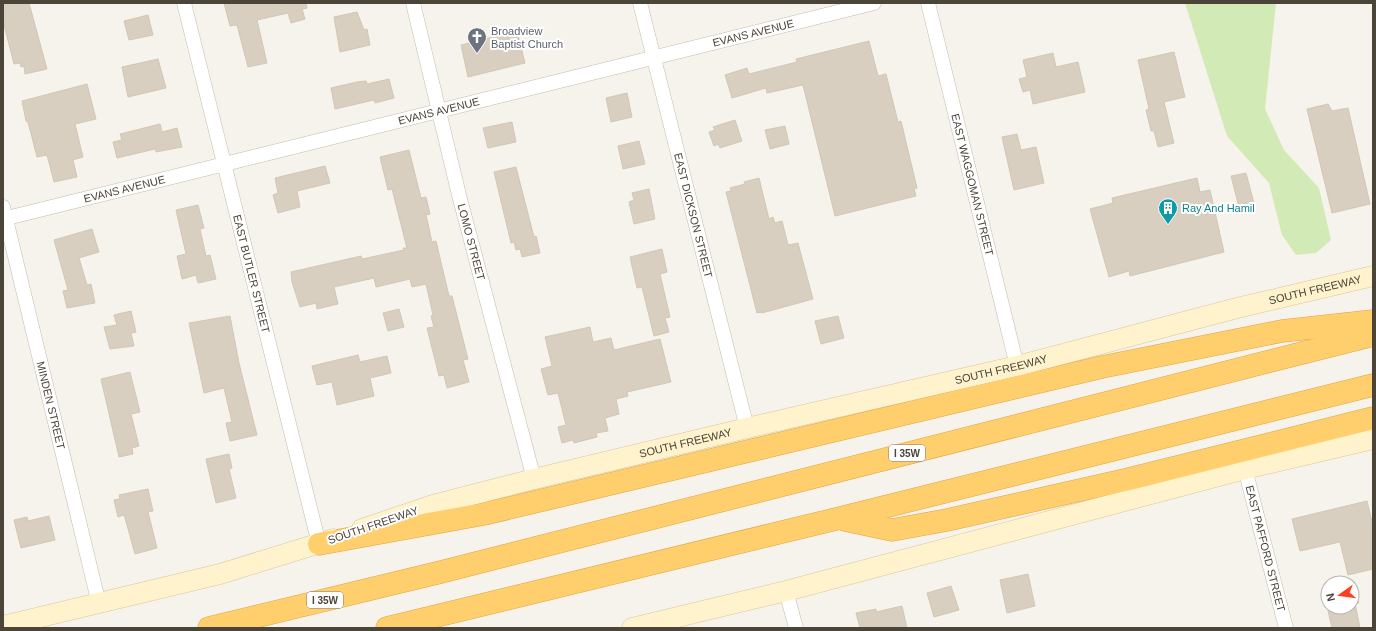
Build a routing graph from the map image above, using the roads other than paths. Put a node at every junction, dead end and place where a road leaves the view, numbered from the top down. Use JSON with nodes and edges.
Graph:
{"nodes":[{"id":1,"x":184,"y":3,"type":"edge"},
{"id":2,"x":413,"y":3,"type":"edge"},
{"id":3,"x":640,"y":3,"type":"edge"},
{"id":4,"x":874,"y":3,"type":"edge"},
{"id":5,"x":928,"y":3,"type":"edge"},
{"id":6,"x":654,"y":58,"type":"junction"},
{"id":7,"x":439,"y":111,"type":"junction"},
{"id":8,"x":224,"y":164,"type":"junction"},
{"id":9,"x":4,"y":215,"type":"edge"},
{"id":10,"x":1373,"y":276,"type":"edge"},
{"id":11,"x":1373,"y":321,"type":"edge"},
{"id":12,"x":1373,"y":335,"type":"edge"},
{"id":13,"x":1017,"y":366,"type":"junction"},
{"id":14,"x":1373,"y":385,"type":"edge"},
{"id":15,"x":1373,"y":418,"type":"edge"},
{"id":16,"x":747,"y":428,"type":"junction"},
{"id":17,"x":1373,"y":439,"type":"edge"},
{"id":18,"x":1245,"y":469,"type":"junction"},
{"id":19,"x":534,"y":479,"type":"junction"},
{"id":20,"x":840,"y":518,"type":"junction"},
{"id":21,"x":319,"y":544,"type":"junction"},
{"id":22,"x":786,"y":592,"type":"junction"},
{"id":23,"x":99,"y":604,"type":"junction"},
{"id":24,"x":3,"y":626,"type":"edge"},
{"id":25,"x":209,"y":628,"type":"edge"},
{"id":26,"x":387,"y":628,"type":"edge"},
{"id":27,"x":632,"y":628,"type":"edge"},
{"id":28,"x":796,"y":628,"type":"edge"},
{"id":29,"x":1286,"y":628,"type":"edge"}],
"edges":[{"from":1,"to":8,"type":"street","name":"EAST BUTLER STREET"},
{"from":2,"to":7,"type":"street","name":"LOMO STREET"},
{"from":3,"to":6,"type":"street","name":"EAST DICKSON STREET"},
{"from":4,"to":6,"type":"street","name":"EVANS AVENUE"},
{"from":5,"to":13,"type":"street","name":"EAST WAGGOMAN STREET"},
{"from":6,"to":7,"type":"street","name":"EVANS AVENUE"},
{"from":6,"to":16,"type":"street","name":"EAST DICKSON STREET"},
{"from":7,"to":8,"type":"street","name":"EVANS AVENUE"},
{"from":7,"to":19,"type":"street","name":"LOMO STREET"},
{"from":8,"to":9,"type":"street","name":"EVANS AVENUE"},
{"from":8,"to":21,"type":"street","name":"EAST BUTLER STREET"},
{"from":9,"to":23,"type":"street","name":"MINDEN STREET"},
{"from":10,"to":13,"type":"main road","name":"SOUTH FREEWAY"},
{"from":11,"to":21,"type":"highway"},
{"from":12,"to":25,"type":"highway","number":"I 35W"},
{"from":13,"to":16,"type":"main road","name":"SOUTH FREEWAY"},
{"from":14,"to":20,"type":"highway"},
{"from":15,"to":20,"type":"highway"},
{"from":16,"to":19,"type":"main road","name":"SOUTH FREEWAY"},
{"from":17,"to":18,"type":"main road"},
{"from":18,"to":22,"type":"main road"},
{"from":18,"to":29,"type":"street","name":"EAST PAFFORD STREET"},
{"from":19,"to":21,"type":"main road","name":"SOUTH FREEWAY"},
{"from":20,"to":26,"type":"highway"},
{"from":21,"to":23,"type":"main road","name":"SOUTH FREEWAY"},
{"from":22,"to":27,"type":"main road"},
{"from":22,"to":28,"type":"street"},
{"from":23,"to":24,"type":"main road","name":"SOUTH FREEWAY"}]}
